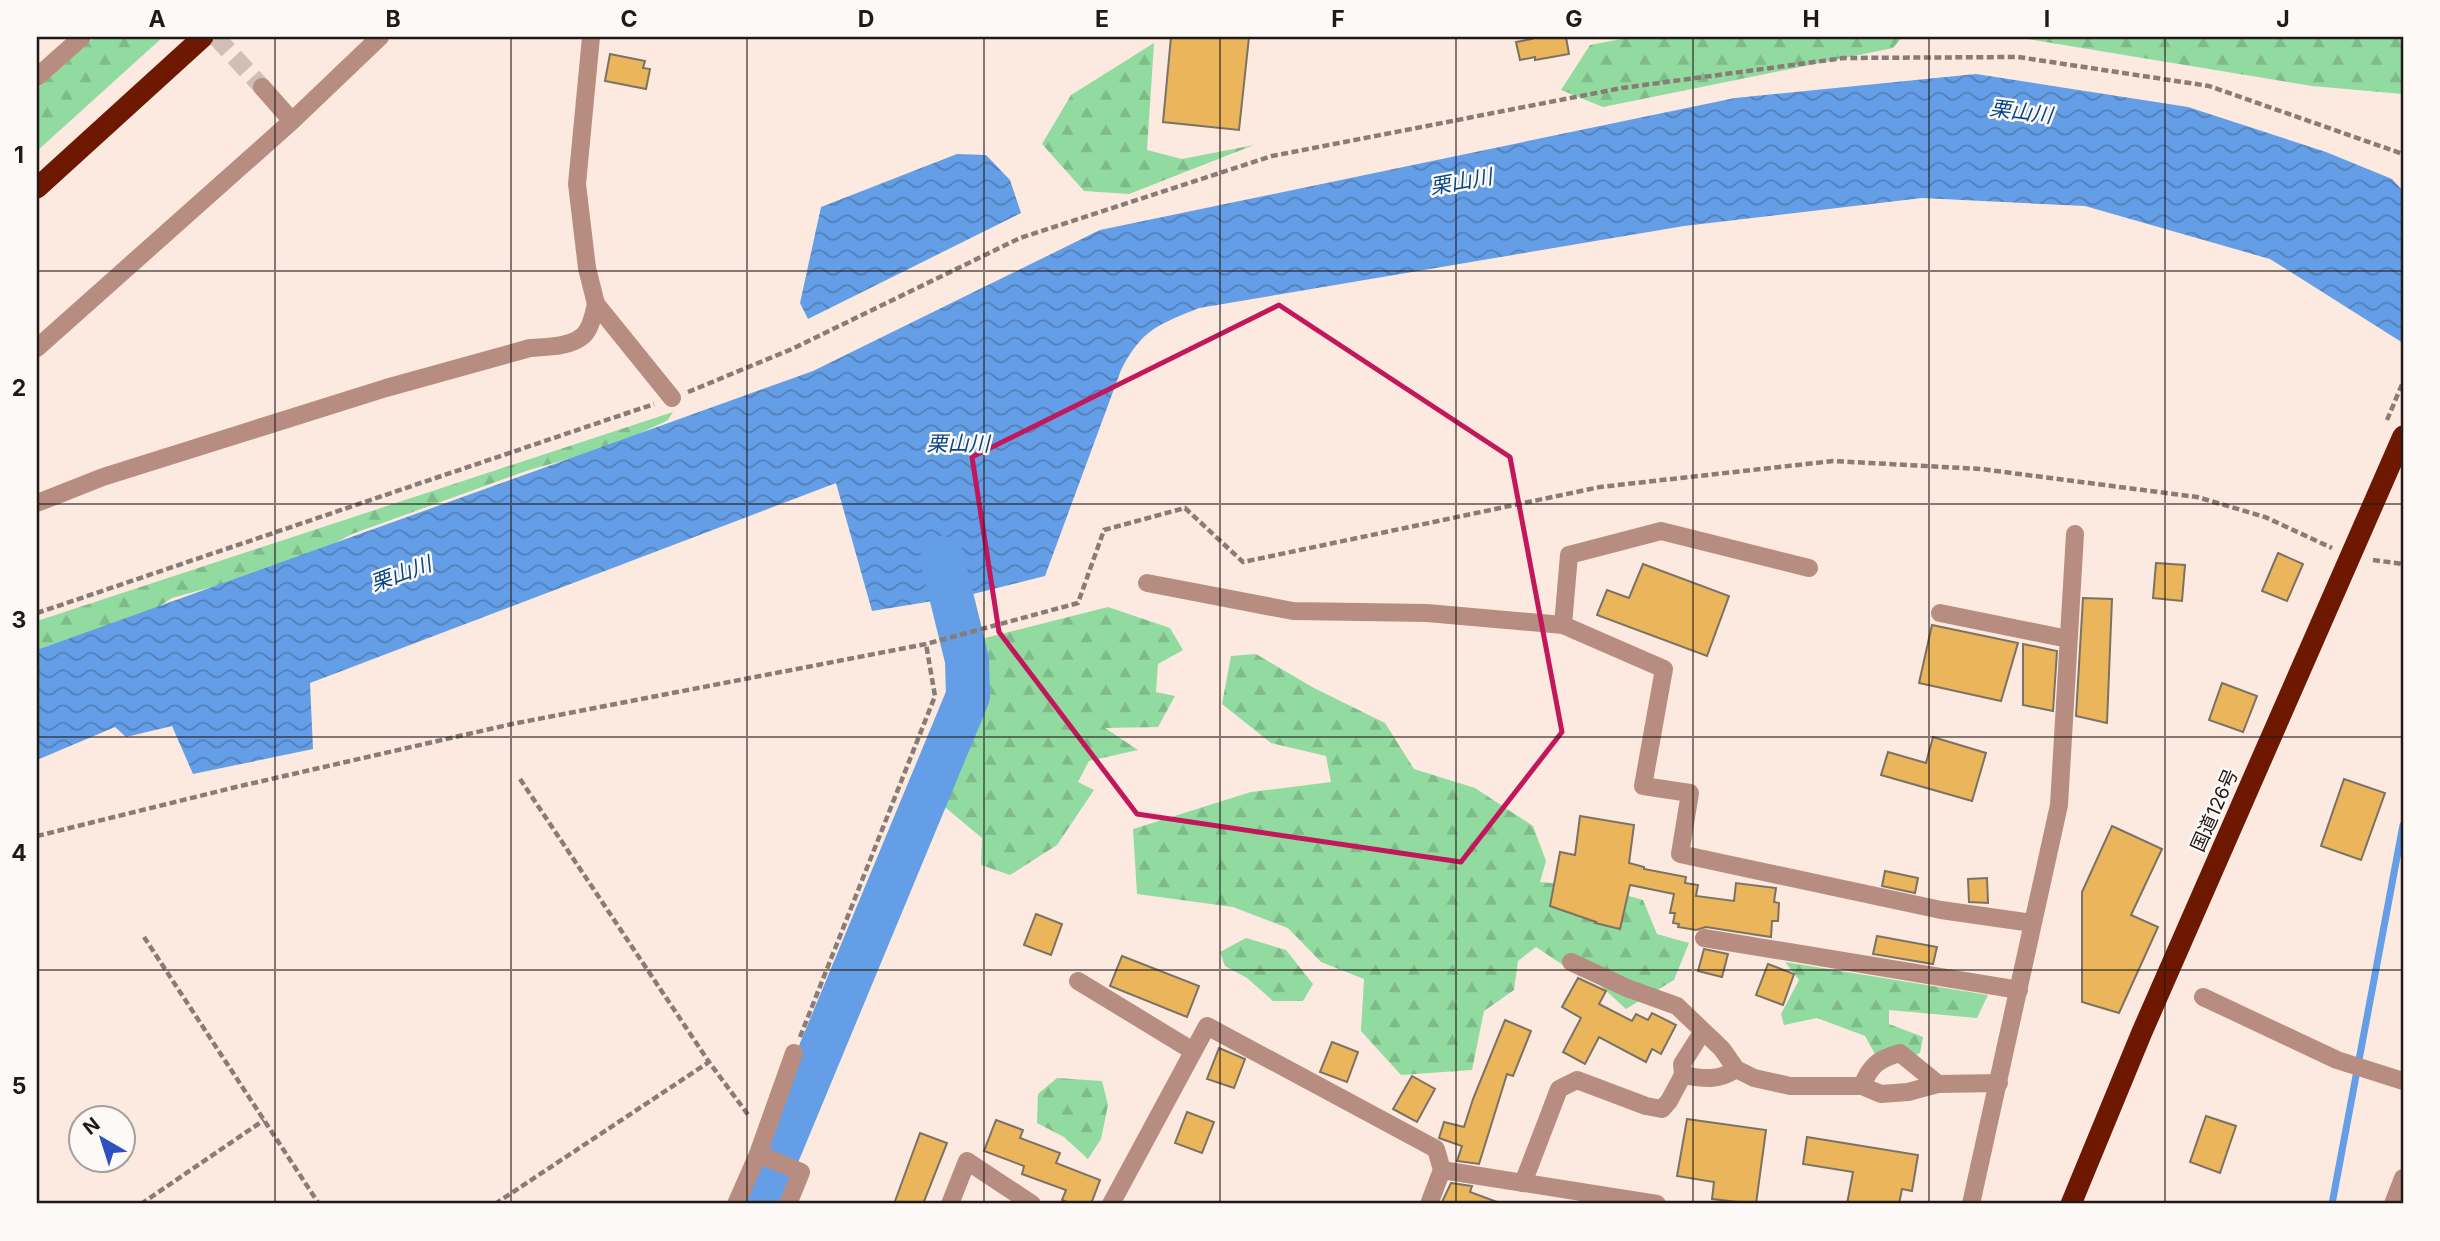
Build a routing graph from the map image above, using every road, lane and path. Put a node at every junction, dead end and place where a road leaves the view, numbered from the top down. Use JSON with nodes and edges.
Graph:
{"nodes":[{"id":1,"x":82,"y":37,"type":"edge"},
{"id":2,"x":203,"y":37,"type":"edge"},
{"id":3,"x":380,"y":37,"type":"edge"},
{"id":4,"x":591,"y":37,"type":"edge"},
{"id":5,"x":37,"y":77,"type":"edge"},
{"id":6,"x":262,"y":88,"type":"tunnel mouth"},
{"id":7,"x":292,"y":121,"type":"junction"},
{"id":8,"x":2403,"y":154,"type":"edge"},
{"id":9,"x":37,"y":188,"type":"edge"},
{"id":10,"x":596,"y":304,"type":"junction"},
{"id":11,"x":37,"y":348,"type":"edge"},
{"id":12,"x":672,"y":398,"type":"junction"},
{"id":13,"x":2403,"y":436,"type":"edge"},
{"id":14,"x":37,"y":503,"type":"edge"},
{"id":15,"x":2075,"y":534,"type":"dead end"},
{"id":16,"x":2350,"y":556,"type":"junction"},
{"id":17,"x":2403,"y":564,"type":"edge"},
{"id":18,"x":1809,"y":568,"type":"dead end"},
{"id":19,"x":1147,"y":583,"type":"dead end"},
{"id":20,"x":37,"y":612,"type":"edge"},
{"id":21,"x":1940,"y":613,"type":"dead end"},
{"id":22,"x":1563,"y":625,"type":"junction"},
{"id":23,"x":2068,"y":639,"type":"junction"},
{"id":24,"x":926,"y":644,"type":"junction"},
{"id":25,"x":520,"y":779,"type":"dead end"},
{"id":26,"x":37,"y":836,"type":"edge"},
{"id":27,"x":2032,"y":923,"type":"junction"},
{"id":28,"x":144,"y":937,"type":"dead end"},
{"id":29,"x":1704,"y":938,"type":"dead end"},
{"id":30,"x":1571,"y":962,"type":"dead end"},
{"id":31,"x":1077,"y":981,"type":"dead end"},
{"id":32,"x":2019,"y":989,"type":"junction"},
{"id":33,"x":2203,"y":997,"type":"dead end"},
{"id":34,"x":1703,"y":1031,"type":"junction"},
{"id":35,"x":1193,"y":1051,"type":"junction"},
{"id":36,"x":794,"y":1053,"type":"joint"},
{"id":37,"x":709,"y":1062,"type":"junction"},
{"id":38,"x":1736,"y":1069,"type":"junction"},
{"id":39,"x":1684,"y":1075,"type":"junction"},
{"id":40,"x":2403,"y":1081,"type":"edge"},
{"id":41,"x":1999,"y":1083,"type":"junction"},
{"id":42,"x":1938,"y":1084,"type":"junction"},
{"id":43,"x":1862,"y":1086,"type":"junction"},
{"id":44,"x":264,"y":1120,"type":"junction"},
{"id":45,"x":764,"y":1137,"type":"junction"},
{"id":46,"x":758,"y":1154,"type":"junction"},
{"id":47,"x":1442,"y":1170,"type":"junction"},
{"id":48,"x":2403,"y":1178,"type":"edge"},
{"id":49,"x":1523,"y":1183,"type":"junction"},
{"id":50,"x":141,"y":1204,"type":"edge"},
{"id":51,"x":319,"y":1204,"type":"edge"},
{"id":52,"x":495,"y":1204,"type":"edge"},
{"id":53,"x":736,"y":1204,"type":"edge"},
{"id":54,"x":788,"y":1204,"type":"edge"},
{"id":55,"x":950,"y":1204,"type":"edge"},
{"id":56,"x":1032,"y":1204,"type":"edge"},
{"id":57,"x":1111,"y":1204,"type":"edge"},
{"id":58,"x":1429,"y":1204,"type":"edge"},
{"id":59,"x":1657,"y":1204,"type":"edge"},
{"id":60,"x":1970,"y":1204,"type":"edge"},
{"id":61,"x":2071,"y":1204,"type":"edge"},
{"id":62,"x":2393,"y":1204,"type":"edge"}],
"edges":[{"from":1,"to":5,"type":"street"},
{"from":2,"to":9,"type":"highway"},
{"from":3,"to":7,"type":"street"},
{"from":4,"to":10,"type":"street"},
{"from":6,"to":7,"type":"street"},
{"from":7,"to":11,"type":"street"},
{"from":8,"to":12,"type":"path"},
{"from":10,"to":12,"type":"street"},
{"from":10,"to":14,"type":"street"},
{"from":12,"to":20,"type":"path"},
{"from":13,"to":16,"type":"highway","name":"国道126号"},
{"from":15,"to":23,"type":"street"},
{"from":16,"to":17,"type":"path"},
{"from":16,"to":24,"type":"path"},
{"from":16,"to":61,"type":"highway","name":"国道126号"},
{"from":18,"to":22,"type":"street"},
{"from":19,"to":22,"type":"street"},
{"from":21,"to":23,"type":"street"},
{"from":22,"to":27,"type":"street"},
{"from":23,"to":27,"type":"street"},
{"from":24,"to":26,"type":"path"},
{"from":24,"to":36,"type":"path"},
{"from":25,"to":37,"type":"path"},
{"from":27,"to":32,"type":"street"},
{"from":28,"to":44,"type":"path"},
{"from":29,"to":32,"type":"street"},
{"from":30,"to":34,"type":"street"},
{"from":31,"to":35,"type":"street"},
{"from":32,"to":41,"type":"street"},
{"from":33,"to":40,"type":"street"},
{"from":34,"to":38,"type":"street"},
{"from":34,"to":39,"type":"street"},
{"from":35,"to":47,"type":"street"},
{"from":35,"to":57,"type":"street"},
{"from":36,"to":45,"type":"street"},
{"from":37,"to":45,"type":"path"},
{"from":37,"to":52,"type":"path"},
{"from":38,"to":39,"type":"street"},
{"from":38,"to":43,"type":"street"},
{"from":39,"to":49,"type":"street"},
{"from":41,"to":42,"type":"street"},
{"from":41,"to":60,"type":"street"},
{"from":42,"to":43,"type":"street"},
{"from":42,"to":43,"type":"street"},
{"from":44,"to":50,"type":"path"},
{"from":44,"to":51,"type":"path"},
{"from":45,"to":46,"type":"street"},
{"from":46,"to":53,"type":"street"},
{"from":46,"to":54,"type":"street"},
{"from":47,"to":49,"type":"street"},
{"from":47,"to":58,"type":"street"},
{"from":48,"to":62,"type":"street"},
{"from":49,"to":59,"type":"street"},
{"from":55,"to":56,"type":"street"}]}
